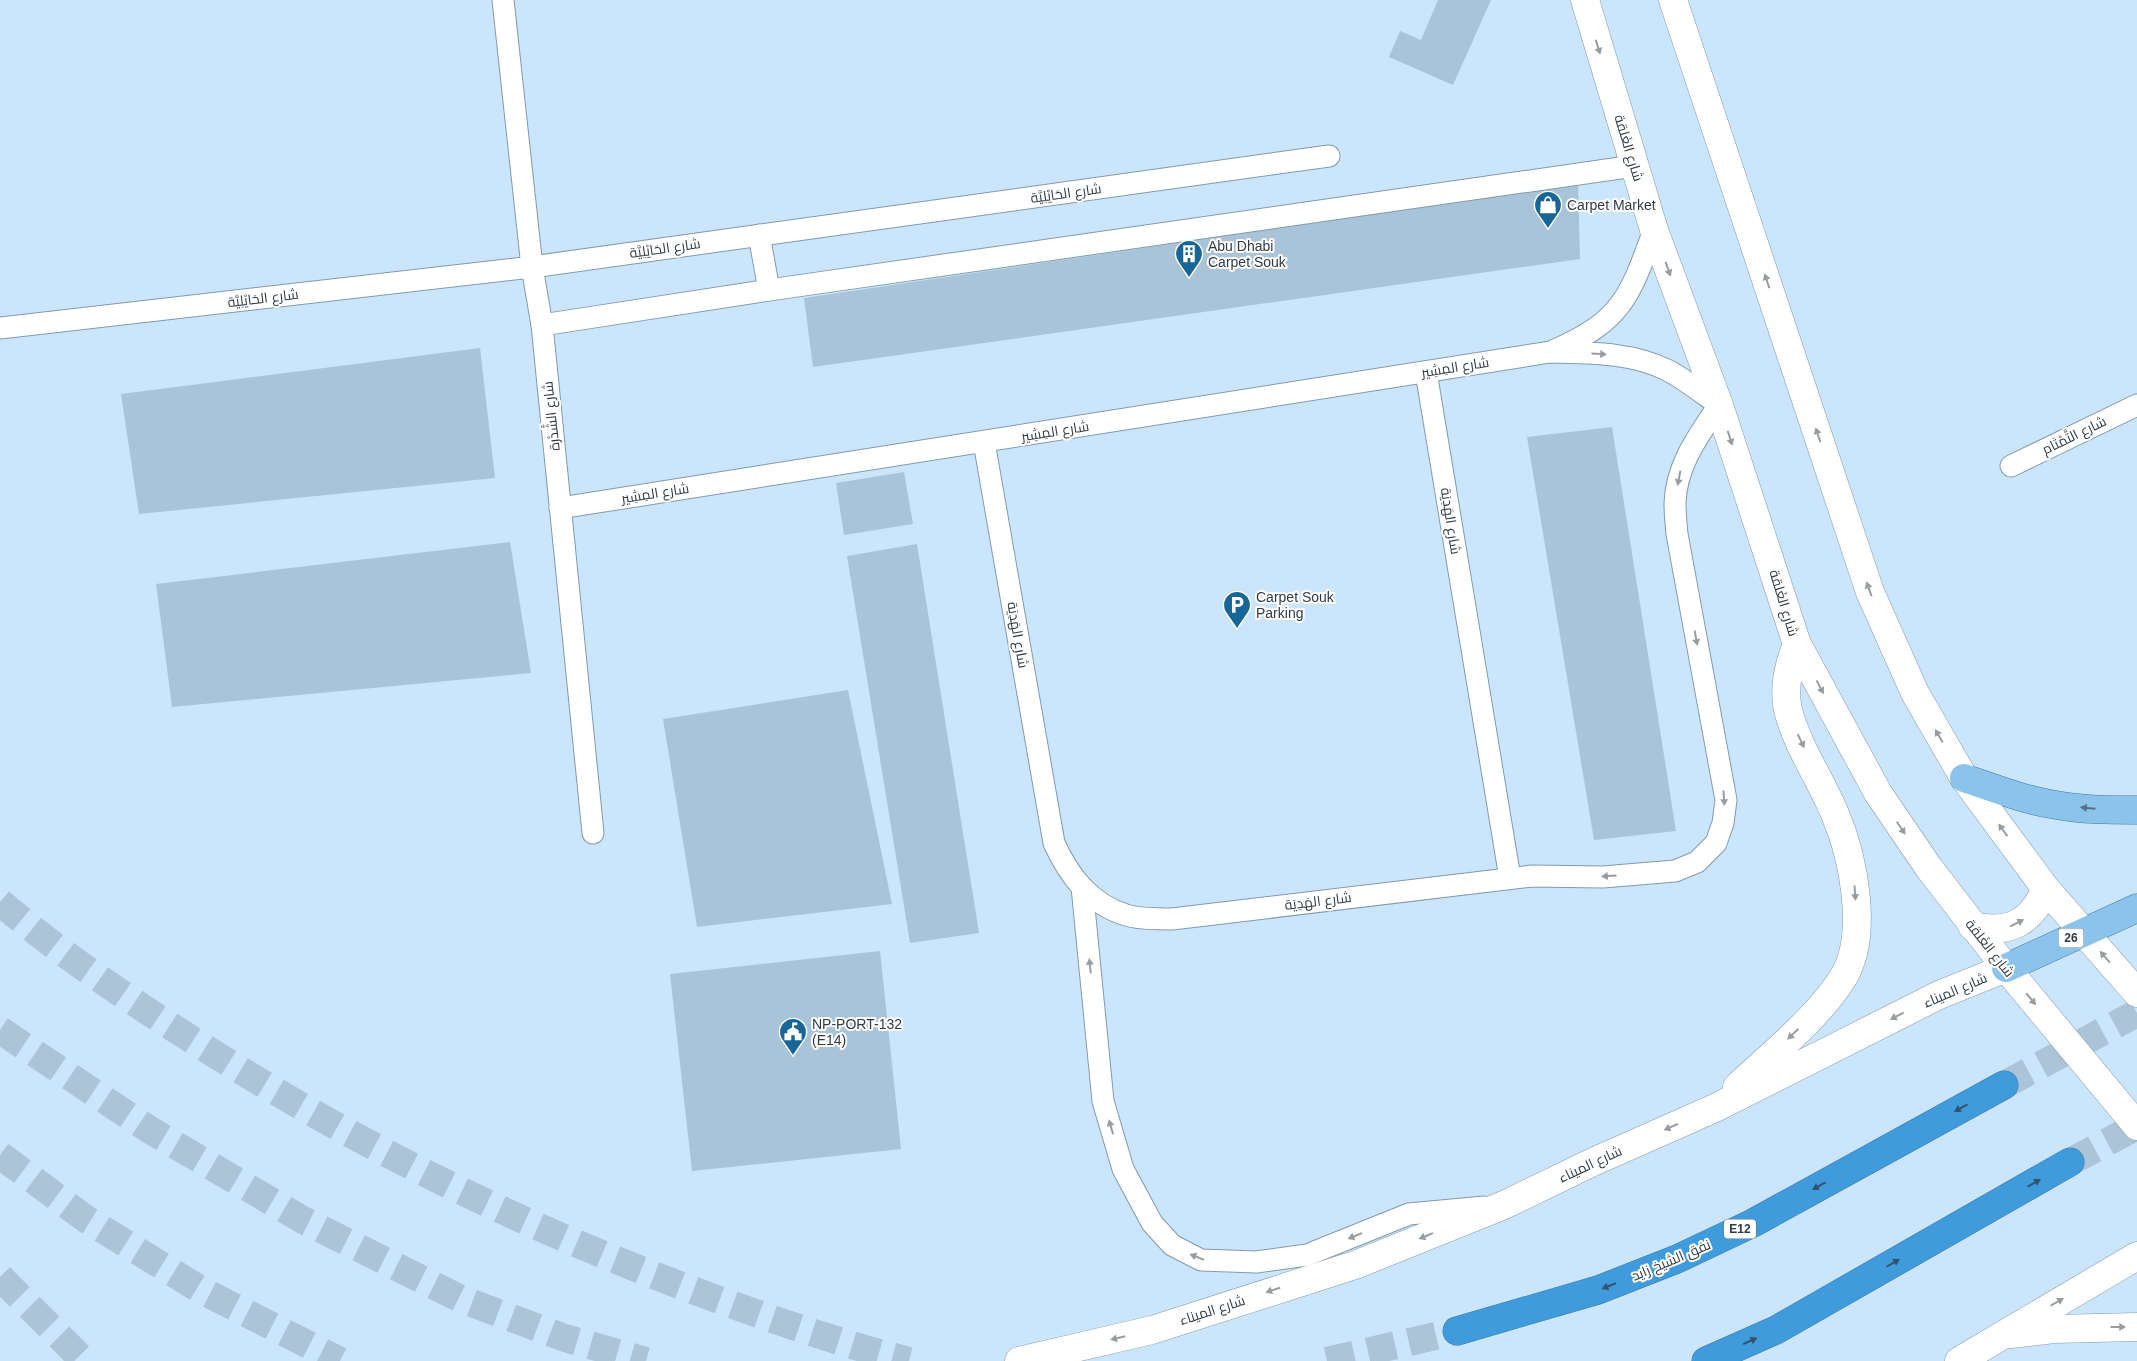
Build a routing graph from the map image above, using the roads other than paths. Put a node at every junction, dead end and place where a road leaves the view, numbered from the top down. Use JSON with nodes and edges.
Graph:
{"nodes":[{"id":1,"x":503,"y":0,"type":"edge"},
{"id":2,"x":1584,"y":0,"type":"edge"},
{"id":3,"x":1673,"y":0,"type":"edge"},
{"id":4,"x":1329,"y":156,"type":"dead end"},
{"id":5,"x":1634,"y":166,"type":"junction"},
{"id":6,"x":1654,"y":230,"type":"junction"},
{"id":7,"x":759,"y":235,"type":"junction"},
{"id":8,"x":532,"y":267,"type":"junction"},
{"id":9,"x":769,"y":290,"type":"junction"},
{"id":10,"x":542,"y":325,"type":"junction"},
{"id":11,"x":0,"y":328,"type":"edge"},
{"id":12,"x":1550,"y":352,"type":"junction"},
{"id":13,"x":1426,"y":372,"type":"junction"},
{"id":14,"x":1719,"y":405,"type":"junction"},
{"id":15,"x":2137,"y":405,"type":"edge"},
{"id":16,"x":984,"y":442,"type":"junction"},
{"id":17,"x":2011,"y":466,"type":"dead end"},
{"id":18,"x":560,"y":508,"type":"junction"},
{"id":19,"x":1797,"y":644,"type":"junction"},
{"id":20,"x":1964,"y":778,"type":"junction"},
{"id":21,"x":2137,"y":810,"type":"edge"},
{"id":22,"x":593,"y":833,"type":"dead end"},
{"id":23,"x":1510,"y":878,"type":"junction"},
{"id":24,"x":1082,"y":888,"type":"junction"},
{"id":25,"x":2046,"y":889,"type":"junction"},
{"id":26,"x":2137,"y":908,"type":"edge"},
{"id":27,"x":1972,"y":926,"type":"junction"},
{"id":28,"x":2084,"y":932,"type":"junction"},
{"id":29,"x":2006,"y":968,"type":"junction"},
{"id":30,"x":2137,"y":993,"type":"edge"},
{"id":31,"x":2004,"y":1085,"type":"tunnel mouth"},
{"id":32,"x":1715,"y":1108,"type":"junction"},
{"id":33,"x":2137,"y":1126,"type":"edge"},
{"id":34,"x":2070,"y":1162,"type":"tunnel mouth"},
{"id":35,"x":1504,"y":1204,"type":"junction"},
{"id":36,"x":2137,"y":1256,"type":"edge"},
{"id":37,"x":2137,"y":1327,"type":"edge"},
{"id":38,"x":1457,"y":1332,"type":"tunnel mouth"},
{"id":39,"x":2000,"y":1336,"type":"junction"},
{"id":40,"x":1961,"y":1360,"type":"edge"},
{"id":41,"x":1020,"y":1361,"type":"edge"},
{"id":42,"x":1706,"y":1361,"type":"edge"}],
"edges":[{"from":1,"to":8,"type":"lane","name":"شارع الشَّدْرة"},
{"from":2,"to":5,"type":"main road","name":"شارع الغَلقة","one_way":true},
{"from":20,"to":3,"type":"main road","one_way":true},
{"from":4,"to":7,"type":"lane","name":"شارع الحَايْلِيَّة"},
{"from":5,"to":6,"type":"main road","name":"شارع الغَلقة"},
{"from":5,"to":9,"type":"lane"},
{"from":6,"to":12,"type":"lane","name":"شارع المِشِير"},
{"from":6,"to":14,"type":"main road","name":"شارع الغَلقة","one_way":true},
{"from":7,"to":8,"type":"lane","name":"شارع الحَايْلِيَّة"},
{"from":7,"to":9,"type":"lane"},
{"from":8,"to":10,"type":"lane","name":"شارع الشَّدْرة"},
{"from":8,"to":11,"type":"lane","name":"شارع الحَايْلِيَّة"},
{"from":9,"to":10,"type":"lane"},
{"from":10,"to":18,"type":"lane","name":"شارع الشَّدْرة"},
{"from":12,"to":13,"type":"lane","name":"شارع المِشِير"},
{"from":12,"to":14,"type":"lane","name":"شارع المِشِير","one_way":true},
{"from":13,"to":16,"type":"lane","name":"شارع المِشِير"},
{"from":13,"to":23,"type":"lane","name":"شارع الهَدِيَة"},
{"from":14,"to":19,"type":"main road","name":"شارع الغَلقة","one_way":true},
{"from":14,"to":23,"type":"lane","one_way":true},
{"from":15,"to":17,"type":"lane","name":"شارع التَّمْتَام"},
{"from":16,"to":18,"type":"lane","name":"شارع المِشِير"},
{"from":16,"to":24,"type":"lane","name":"شارع الهَدِيَة"},
{"from":18,"to":22,"type":"lane","name":"شارع الشَّدْرة"},
{"from":19,"to":27,"type":"main road","name":"شارع الغَلقة","one_way":true},
{"from":19,"to":32,"type":"main road","one_way":true},
{"from":21,"to":20,"type":"main road","one_way":true},
{"from":25,"to":20,"type":"main road","one_way":true},
{"from":23,"to":24,"type":"lane","name":"شارع الهَدِيَة"},
{"from":35,"to":24,"type":"lane","one_way":true},
{"from":27,"to":25,"type":"main road","one_way":true},
{"from":25,"to":28,"type":"main road"},
{"from":26,"to":28,"type":"main road","name":"شارع الميناء","number":"26"},
{"from":27,"to":29,"type":"main road","name":"شارع الغَلقة"},
{"from":28,"to":29,"type":"main road","name":"شارع الميناء","number":"26"},
{"from":30,"to":28,"type":"main road","one_way":true},
{"from":29,"to":32,"type":"main road","name":"شارع الميناء","number":"26","one_way":true},
{"from":29,"to":33,"type":"main road","name":"شارع الغَلقة","one_way":true},
{"from":31,"to":38,"type":"highway","name":"نفق الشيخ زايد","number":"E12","one_way":true},
{"from":32,"to":35,"type":"main road","name":"شارع الميناء","number":"26","one_way":true},
{"from":42,"to":34,"type":"highway","one_way":true},
{"from":35,"to":41,"type":"main road","name":"شارع الميناء","number":"26","one_way":true},
{"from":39,"to":36,"type":"main road","one_way":true},
{"from":39,"to":37,"type":"main road","one_way":true},
{"from":39,"to":40,"type":"main road"}]}
